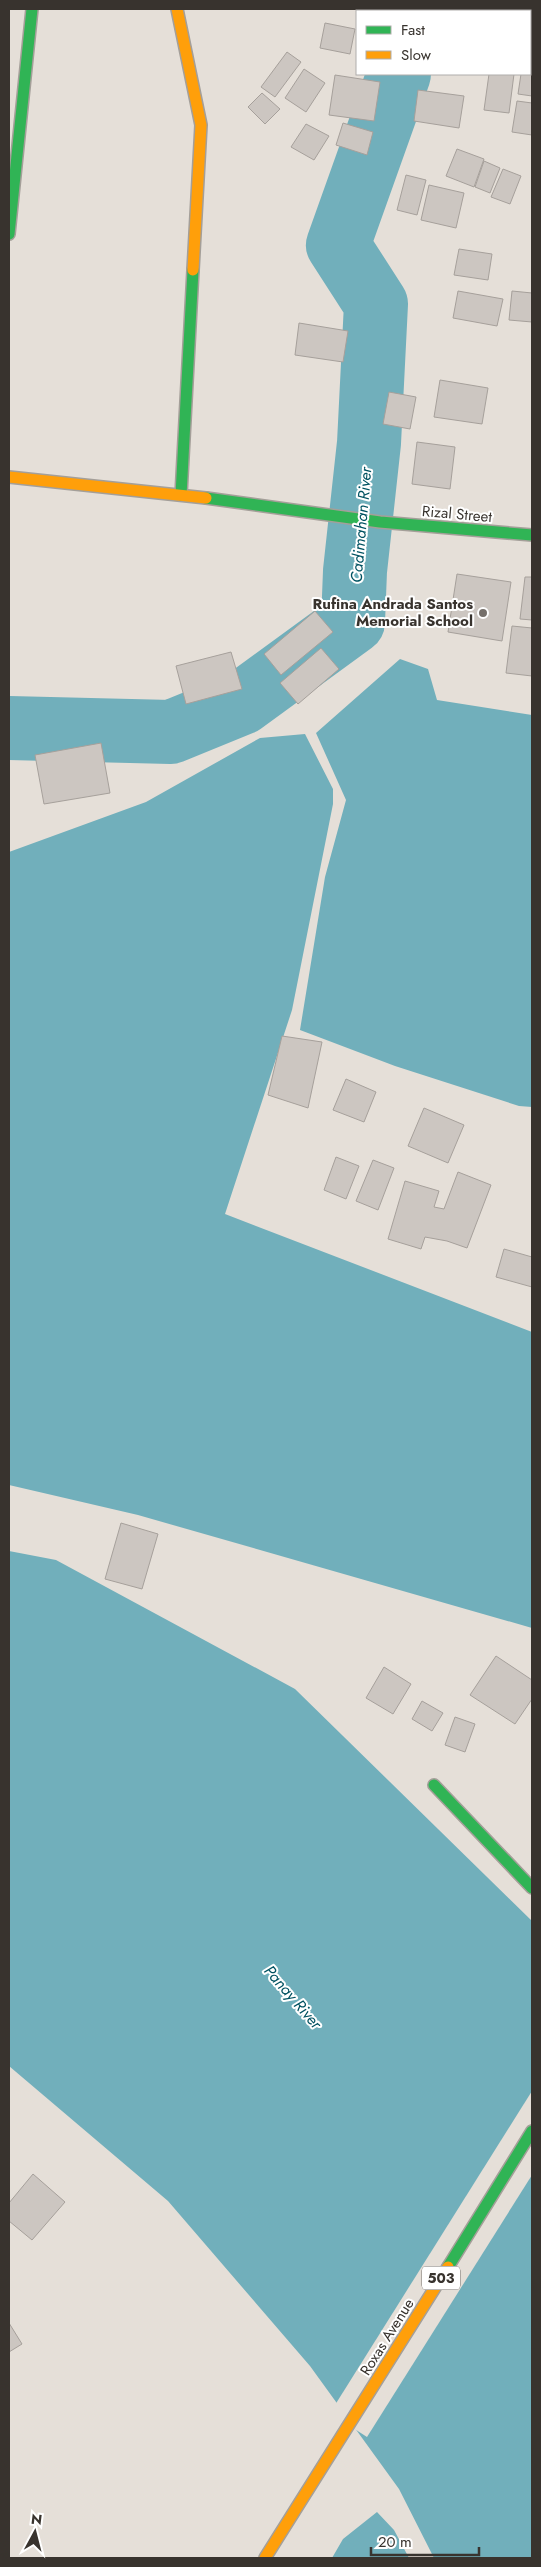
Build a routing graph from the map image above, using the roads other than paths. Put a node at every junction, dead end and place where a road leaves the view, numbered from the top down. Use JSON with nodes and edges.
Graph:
{"nodes":[{"id":1,"x":32,"y":9,"type":"edge"},
{"id":2,"x":177,"y":9,"type":"edge"},
{"id":3,"x":9,"y":234,"type":"edge"},
{"id":4,"x":9,"y":477,"type":"edge"},
{"id":5,"x":181,"y":495,"type":"junction"},
{"id":6,"x":532,"y":535,"type":"edge"},
{"id":7,"x":434,"y":1785,"type":"dead end"},
{"id":8,"x":532,"y":1888,"type":"edge"},
{"id":9,"x":532,"y":2131,"type":"edge"},
{"id":10,"x":265,"y":2558,"type":"edge"}],
"edges":[{"from":1,"to":3,"type":"street"},
{"from":2,"to":5,"type":"street"},
{"from":4,"to":5,"type":"street","name":"Rizal Street"},
{"from":5,"to":6,"type":"street","name":"Rizal Street"},
{"from":7,"to":8,"type":"street"},
{"from":9,"to":10,"type":"street","name":"Roxas Avenue","number":"503"}]}
